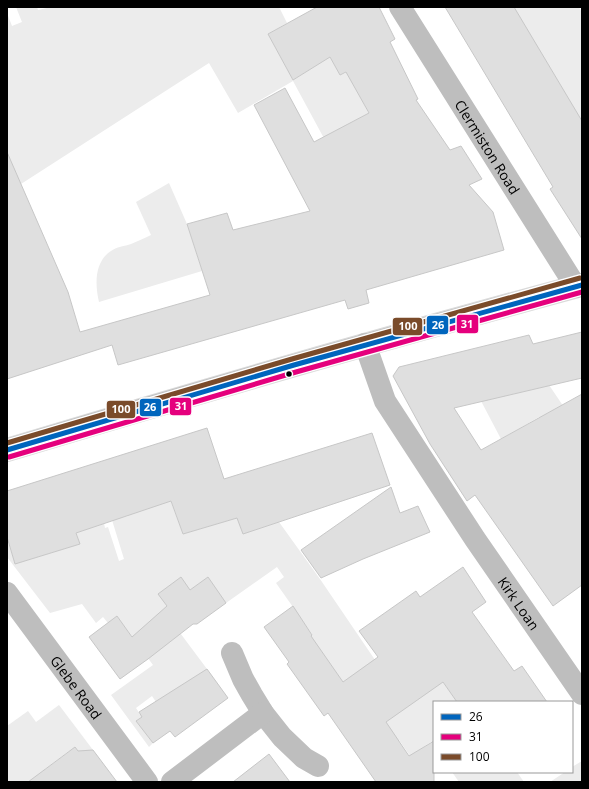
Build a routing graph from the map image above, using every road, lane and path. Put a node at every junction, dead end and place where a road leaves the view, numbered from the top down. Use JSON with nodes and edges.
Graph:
{"nodes":[{"id":1,"x":400,"y":7,"type":"edge"},
{"id":2,"x":579,"y":286,"type":"edge"},
{"id":3,"x":365,"y":344,"type":"junction"},
{"id":4,"x":7,"y":450,"type":"edge"},
{"id":5,"x":7,"y":593,"type":"edge"},
{"id":6,"x":232,"y":653,"type":"dead end"},
{"id":7,"x":582,"y":694,"type":"edge"},
{"id":8,"x":263,"y":713,"type":"junction"},
{"id":9,"x":318,"y":766,"type":"dead end"},
{"id":10,"x":146,"y":782,"type":"edge"},
{"id":11,"x":172,"y":782,"type":"edge"}],
"edges":[{"from":1,"to":2,"type":"street","name":"Clermiston Road"},
{"from":2,"to":3,"type":"street"},
{"from":3,"to":4,"type":"street"},
{"from":3,"to":7,"type":"street","name":"Kirk Loan"},
{"from":5,"to":10,"type":"street","name":"Glebe Road"},
{"from":6,"to":8,"type":"street"},
{"from":8,"to":9,"type":"street"},
{"from":8,"to":11,"type":"street"}]}
